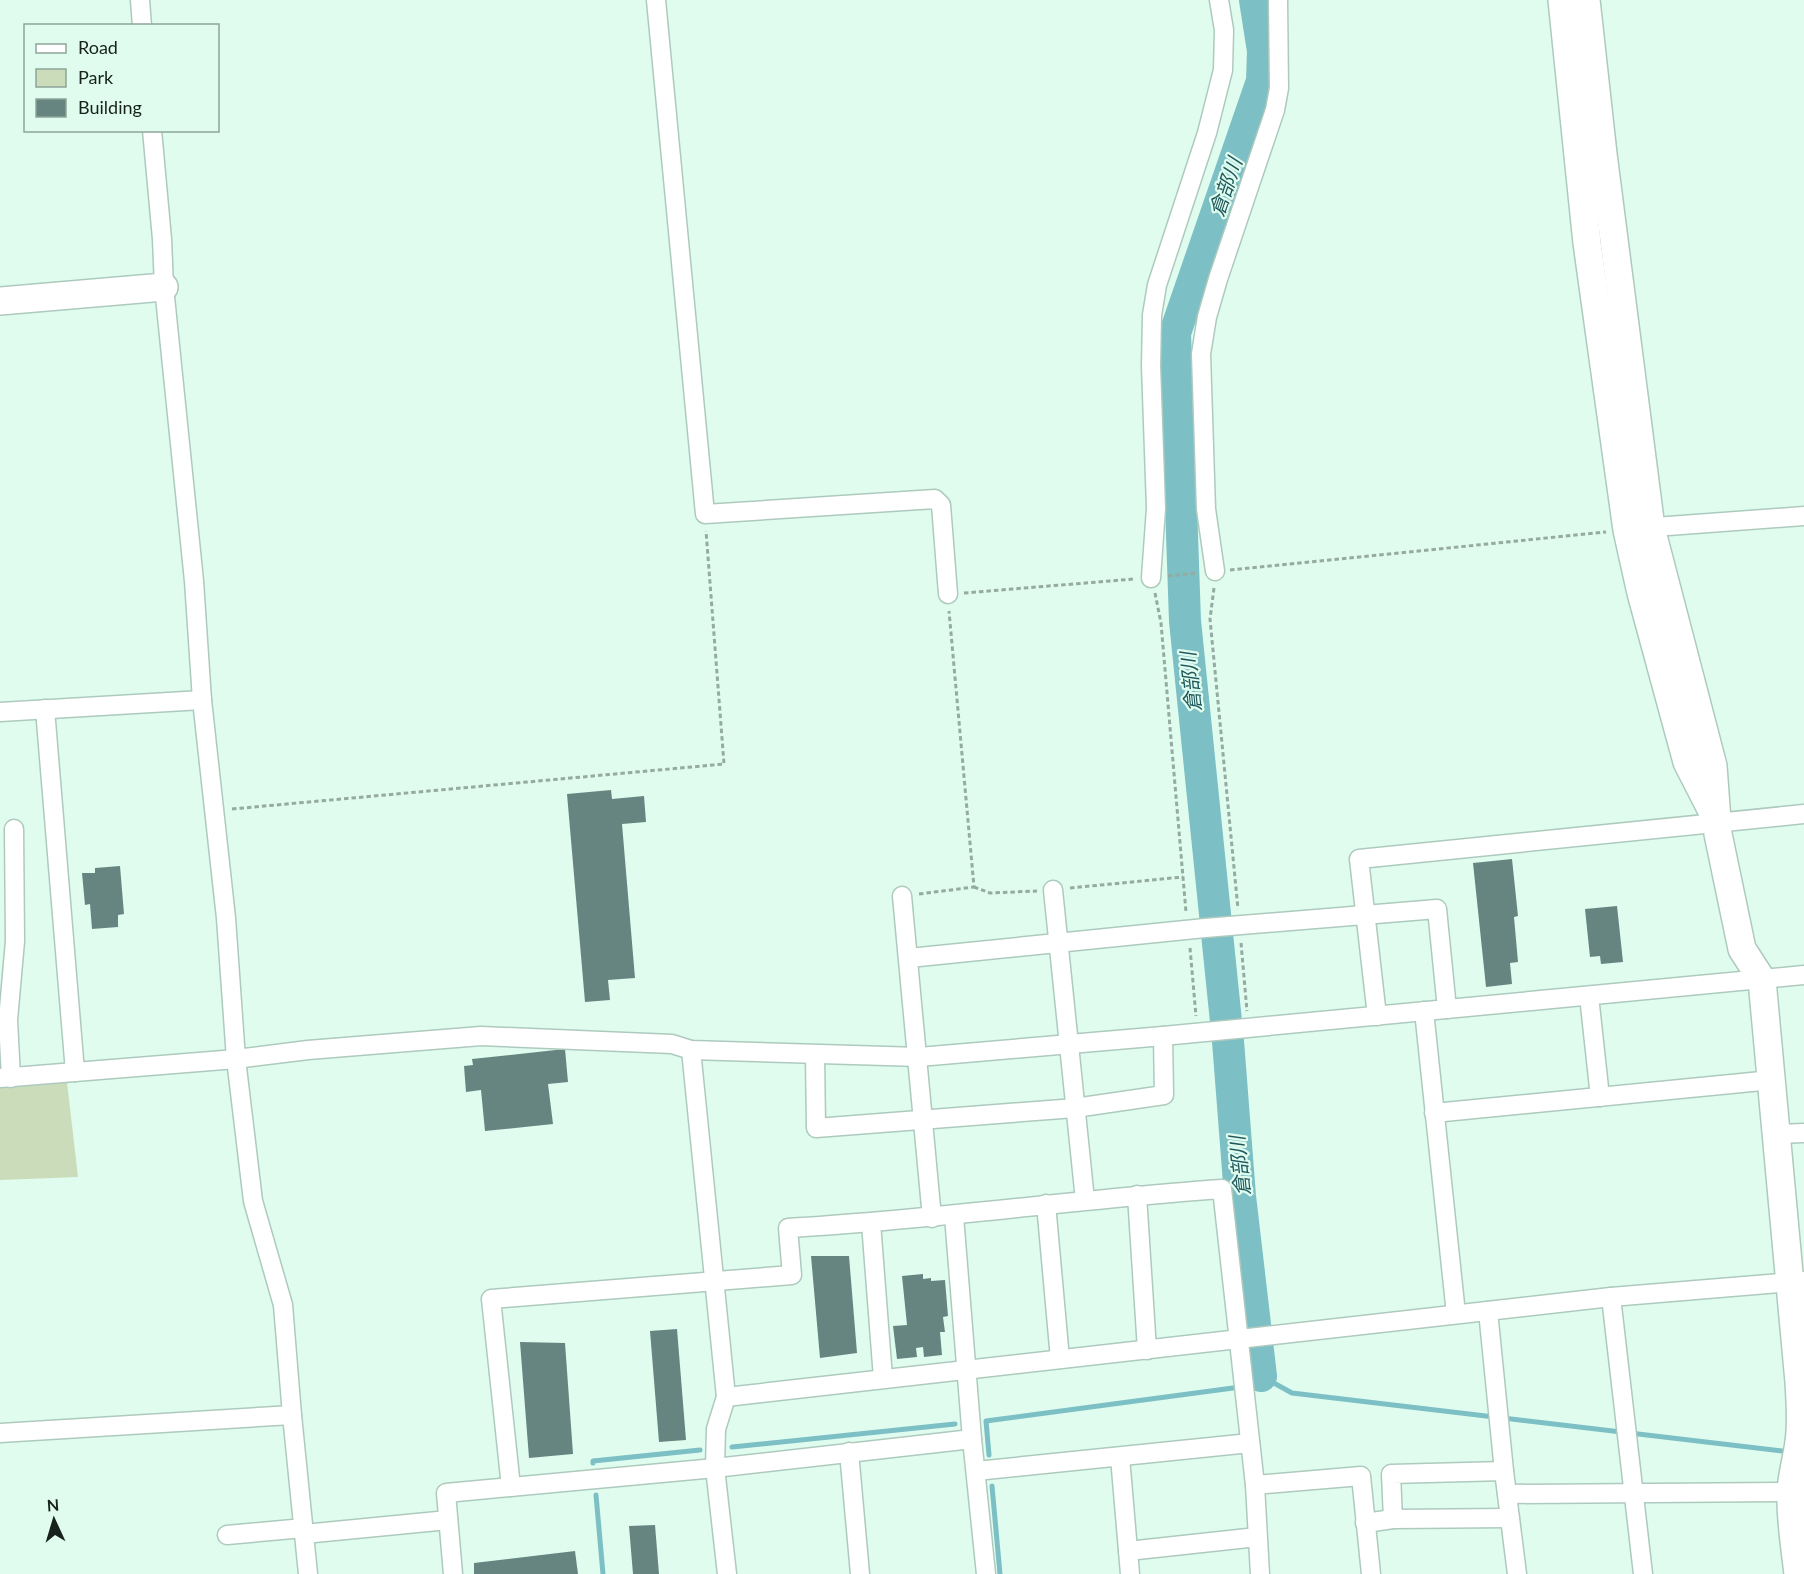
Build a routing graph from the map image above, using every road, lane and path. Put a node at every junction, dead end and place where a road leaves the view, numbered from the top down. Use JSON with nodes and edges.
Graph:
{"nodes":[{"id":1,"x":140,"y":0,"type":"edge"},
{"id":2,"x":656,"y":0,"type":"edge"},
{"id":3,"x":1219,"y":0,"type":"edge"},
{"id":4,"x":1278,"y":0,"type":"edge"},
{"id":5,"x":1562,"y":0,"type":"edge"},
{"id":6,"x":1586,"y":0,"type":"edge"},
{"id":7,"x":142,"y":24,"type":"edge"},
{"id":8,"x":152,"y":132,"type":"edge"},
{"id":9,"x":164,"y":287,"type":"junction"},
{"id":10,"x":0,"y":302,"type":"edge"},
{"id":11,"x":705,"y":514,"type":"junction"},
{"id":12,"x":1804,"y":516,"type":"edge"},
{"id":13,"x":1639,"y":529,"type":"junction"},
{"id":14,"x":1211,"y":572,"type":"junction"},
{"id":15,"x":1158,"y":577,"type":"junction"},
{"id":16,"x":948,"y":594,"type":"junction"},
{"id":17,"x":202,"y":700,"type":"junction"},
{"id":18,"x":45,"y":710,"type":"junction"},
{"id":19,"x":0,"y":712,"type":"edge"},
{"id":20,"x":214,"y":808,"type":"junction"},
{"id":21,"x":1804,"y":814,"type":"edge"},
{"id":22,"x":1718,"y":821,"type":"junction"},
{"id":23,"x":14,"y":829,"type":"dead end"},
{"id":24,"x":1184,"y":877,"type":"junction"},
{"id":25,"x":974,"y":887,"type":"junction"},
{"id":26,"x":1053,"y":890,"type":"junction"},
{"id":27,"x":902,"y":896,"type":"joint"},
{"id":28,"x":1364,"y":915,"type":"junction"},
{"id":29,"x":1214,"y":927,"type":"junction"},
{"id":30,"x":1059,"y":942,"type":"junction"},
{"id":31,"x":909,"y":958,"type":"junction"},
{"id":32,"x":1804,"y":975,"type":"edge"},
{"id":33,"x":1762,"y":980,"type":"junction"},
{"id":34,"x":1589,"y":996,"type":"junction"},
{"id":35,"x":1447,"y":1009,"type":"junction"},
{"id":36,"x":1424,"y":1011,"type":"junction"},
{"id":37,"x":1377,"y":1016,"type":"junction"},
{"id":38,"x":4,"y":1020,"type":"edge"},
{"id":39,"x":1224,"y":1030,"type":"junction"},
{"id":40,"x":1163,"y":1036,"type":"junction"},
{"id":41,"x":1068,"y":1045,"type":"junction"},
{"id":42,"x":691,"y":1050,"type":"junction"},
{"id":43,"x":815,"y":1055,"type":"junction"},
{"id":44,"x":918,"y":1057,"type":"junction"},
{"id":45,"x":236,"y":1059,"type":"junction"},
{"id":46,"x":75,"y":1072,"type":"junction"},
{"id":47,"x":5,"y":1078,"type":"edge"},
{"id":48,"x":1772,"y":1080,"type":"junction"},
{"id":49,"x":1600,"y":1097,"type":"junction"},
{"id":50,"x":1075,"y":1108,"type":"junction"},
{"id":51,"x":1434,"y":1113,"type":"junction"},
{"id":52,"x":923,"y":1120,"type":"junction"},
{"id":53,"x":1791,"y":1133,"type":"edge"},
{"id":54,"x":1137,"y":1195,"type":"junction"},
{"id":55,"x":1085,"y":1200,"type":"junction"},
{"id":56,"x":1046,"y":1204,"type":"junction"},
{"id":57,"x":954,"y":1216,"type":"junction"},
{"id":58,"x":932,"y":1218,"type":"junction"},
{"id":59,"x":872,"y":1223,"type":"junction"},
{"id":60,"x":715,"y":1280,"type":"junction"},
{"id":61,"x":1798,"y":1281,"type":"edge"},
{"id":62,"x":1611,"y":1297,"type":"junction"},
{"id":63,"x":1488,"y":1311,"type":"junction"},
{"id":64,"x":1456,"y":1314,"type":"junction"},
{"id":65,"x":1241,"y":1339,"type":"junction"},
{"id":66,"x":1147,"y":1350,"type":"junction"},
{"id":67,"x":1060,"y":1359,"type":"junction"},
{"id":68,"x":967,"y":1371,"type":"junction"},
{"id":69,"x":882,"y":1378,"type":"junction"},
{"id":70,"x":1802,"y":1382,"type":"edge"},
{"id":71,"x":726,"y":1397,"type":"junction"},
{"id":72,"x":292,"y":1415,"type":"junction"},
{"id":73,"x":0,"y":1433,"type":"edge"},
{"id":74,"x":972,"y":1439,"type":"junction"},
{"id":75,"x":1250,"y":1443,"type":"junction"},
{"id":76,"x":849,"y":1452,"type":"junction"},
{"id":77,"x":1120,"y":1457,"type":"junction"},
{"id":78,"x":715,"y":1468,"type":"junction"},
{"id":79,"x":976,"y":1471,"type":"junction"},
{"id":80,"x":1504,"y":1471,"type":"junction"},
{"id":81,"x":1255,"y":1485,"type":"junction"},
{"id":82,"x":511,"y":1487,"type":"junction"},
{"id":83,"x":1791,"y":1492,"type":"junction"},
{"id":84,"x":1633,"y":1493,"type":"junction"},
{"id":85,"x":1507,"y":1494,"type":"junction"},
{"id":86,"x":1510,"y":1518,"type":"junction"},
{"id":87,"x":1393,"y":1519,"type":"junction"},
{"id":88,"x":448,"y":1520,"type":"junction"},
{"id":89,"x":1365,"y":1523,"type":"junction"},
{"id":90,"x":304,"y":1531,"type":"junction"},
{"id":91,"x":226,"y":1535,"type":"dead end"},
{"id":92,"x":1257,"y":1537,"type":"junction"},
{"id":93,"x":1128,"y":1551,"type":"junction"},
{"id":94,"x":1799,"y":1562,"type":"edge"},
{"id":95,"x":308,"y":1574,"type":"edge"},
{"id":96,"x":453,"y":1574,"type":"edge"},
{"id":97,"x":727,"y":1574,"type":"edge"},
{"id":98,"x":860,"y":1574,"type":"edge"},
{"id":99,"x":986,"y":1574,"type":"edge"},
{"id":100,"x":1130,"y":1574,"type":"edge"},
{"id":101,"x":1260,"y":1574,"type":"edge"},
{"id":102,"x":1371,"y":1574,"type":"edge"},
{"id":103,"x":1517,"y":1574,"type":"edge"},
{"id":104,"x":1643,"y":1574,"type":"edge"}],
"edges":[{"from":1,"to":7,"type":"street"},
{"from":2,"to":11,"type":"street"},
{"from":3,"to":15,"type":"street"},
{"from":4,"to":14,"type":"street"},
{"from":5,"to":13,"type":"street"},
{"from":6,"to":13,"type":"street"},
{"from":8,"to":9,"type":"street"},
{"from":9,"to":10,"type":"street"},
{"from":9,"to":17,"type":"street"},
{"from":11,"to":16,"type":"street"},
{"from":11,"to":20,"type":"path"},
{"from":12,"to":13,"type":"street"},
{"from":13,"to":14,"type":"path"},
{"from":13,"to":22,"type":"street"},
{"from":14,"to":15,"type":"path"},
{"from":14,"to":29,"type":"path"},
{"from":15,"to":16,"type":"path"},
{"from":15,"to":24,"type":"path"},
{"from":16,"to":25,"type":"path"},
{"from":17,"to":18,"type":"street"},
{"from":17,"to":20,"type":"street"},
{"from":18,"to":19,"type":"street"},
{"from":18,"to":46,"type":"street"},
{"from":20,"to":45,"type":"street"},
{"from":21,"to":22,"type":"street"},
{"from":22,"to":28,"type":"street"},
{"from":22,"to":33,"type":"street"},
{"from":23,"to":38,"type":"street"},
{"from":24,"to":26,"type":"path"},
{"from":24,"to":29,"type":"path"},
{"from":25,"to":26,"type":"path"},
{"from":25,"to":27,"type":"path"},
{"from":26,"to":30,"type":"street"},
{"from":27,"to":31,"type":"street"},
{"from":28,"to":29,"type":"street"},
{"from":28,"to":35,"type":"street"},
{"from":28,"to":37,"type":"street"},
{"from":29,"to":30,"type":"street"},
{"from":29,"to":39,"type":"path"},
{"from":29,"to":39,"type":"path"},
{"from":30,"to":31,"type":"street"},
{"from":30,"to":41,"type":"street"},
{"from":31,"to":44,"type":"street"},
{"from":32,"to":33,"type":"street"},
{"from":33,"to":34,"type":"street"},
{"from":33,"to":48,"type":"street"},
{"from":34,"to":35,"type":"street"},
{"from":34,"to":49,"type":"street"},
{"from":35,"to":36,"type":"street"},
{"from":36,"to":37,"type":"street"},
{"from":36,"to":51,"type":"street"},
{"from":37,"to":39,"type":"street"},
{"from":38,"to":47,"type":"street"},
{"from":39,"to":40,"type":"street"},
{"from":40,"to":41,"type":"street"},
{"from":40,"to":50,"type":"street"},
{"from":41,"to":44,"type":"street"},
{"from":41,"to":50,"type":"street"},
{"from":42,"to":43,"type":"street"},
{"from":42,"to":45,"type":"street"},
{"from":42,"to":60,"type":"street"},
{"from":43,"to":44,"type":"street"},
{"from":43,"to":52,"type":"street"},
{"from":44,"to":52,"type":"street"},
{"from":45,"to":46,"type":"street"},
{"from":45,"to":72,"type":"street"},
{"from":46,"to":47,"type":"street"},
{"from":48,"to":49,"type":"street"},
{"from":48,"to":53,"type":"street"},
{"from":49,"to":51,"type":"street"},
{"from":50,"to":52,"type":"street"},
{"from":50,"to":55,"type":"street"},
{"from":51,"to":64,"type":"street"},
{"from":52,"to":58,"type":"street"},
{"from":53,"to":61,"type":"street"},
{"from":54,"to":55,"type":"street"},
{"from":54,"to":65,"type":"street"},
{"from":54,"to":66,"type":"street"},
{"from":55,"to":56,"type":"street"},
{"from":56,"to":57,"type":"street"},
{"from":56,"to":67,"type":"street"},
{"from":57,"to":58,"type":"street"},
{"from":57,"to":68,"type":"street"},
{"from":58,"to":59,"type":"street"},
{"from":59,"to":60,"type":"street"},
{"from":59,"to":69,"type":"street"},
{"from":60,"to":71,"type":"street"},
{"from":60,"to":82,"type":"street"},
{"from":61,"to":62,"type":"street"},
{"from":61,"to":70,"type":"street"},
{"from":62,"to":63,"type":"street"},
{"from":62,"to":84,"type":"street"},
{"from":63,"to":64,"type":"street"},
{"from":63,"to":80,"type":"street"},
{"from":64,"to":65,"type":"street"},
{"from":65,"to":66,"type":"street"},
{"from":65,"to":75,"type":"street"},
{"from":66,"to":67,"type":"street"},
{"from":67,"to":68,"type":"street"},
{"from":68,"to":69,"type":"street"},
{"from":68,"to":74,"type":"street"},
{"from":69,"to":71,"type":"street"},
{"from":70,"to":83,"type":"street"},
{"from":71,"to":78,"type":"street"},
{"from":72,"to":73,"type":"street"},
{"from":72,"to":90,"type":"street"},
{"from":74,"to":76,"type":"street"},
{"from":74,"to":79,"type":"street"},
{"from":75,"to":77,"type":"street"},
{"from":75,"to":81,"type":"street"},
{"from":76,"to":78,"type":"street"},
{"from":76,"to":98,"type":"street"},
{"from":77,"to":79,"type":"street"},
{"from":77,"to":93,"type":"street"},
{"from":78,"to":82,"type":"street"},
{"from":78,"to":97,"type":"street"},
{"from":79,"to":99,"type":"street"},
{"from":80,"to":85,"type":"street"},
{"from":80,"to":87,"type":"street"},
{"from":81,"to":89,"type":"street"},
{"from":81,"to":92,"type":"street"},
{"from":82,"to":88,"type":"street"},
{"from":83,"to":84,"type":"street"},
{"from":83,"to":94,"type":"street"},
{"from":84,"to":85,"type":"street"},
{"from":84,"to":104,"type":"street"},
{"from":85,"to":86,"type":"street"},
{"from":86,"to":87,"type":"street"},
{"from":86,"to":103,"type":"street"},
{"from":87,"to":89,"type":"street"},
{"from":88,"to":90,"type":"street"},
{"from":88,"to":96,"type":"street"},
{"from":89,"to":102,"type":"street"},
{"from":90,"to":91,"type":"street"},
{"from":90,"to":95,"type":"street"},
{"from":92,"to":93,"type":"street"},
{"from":92,"to":101,"type":"street"},
{"from":93,"to":100,"type":"street"}]}
